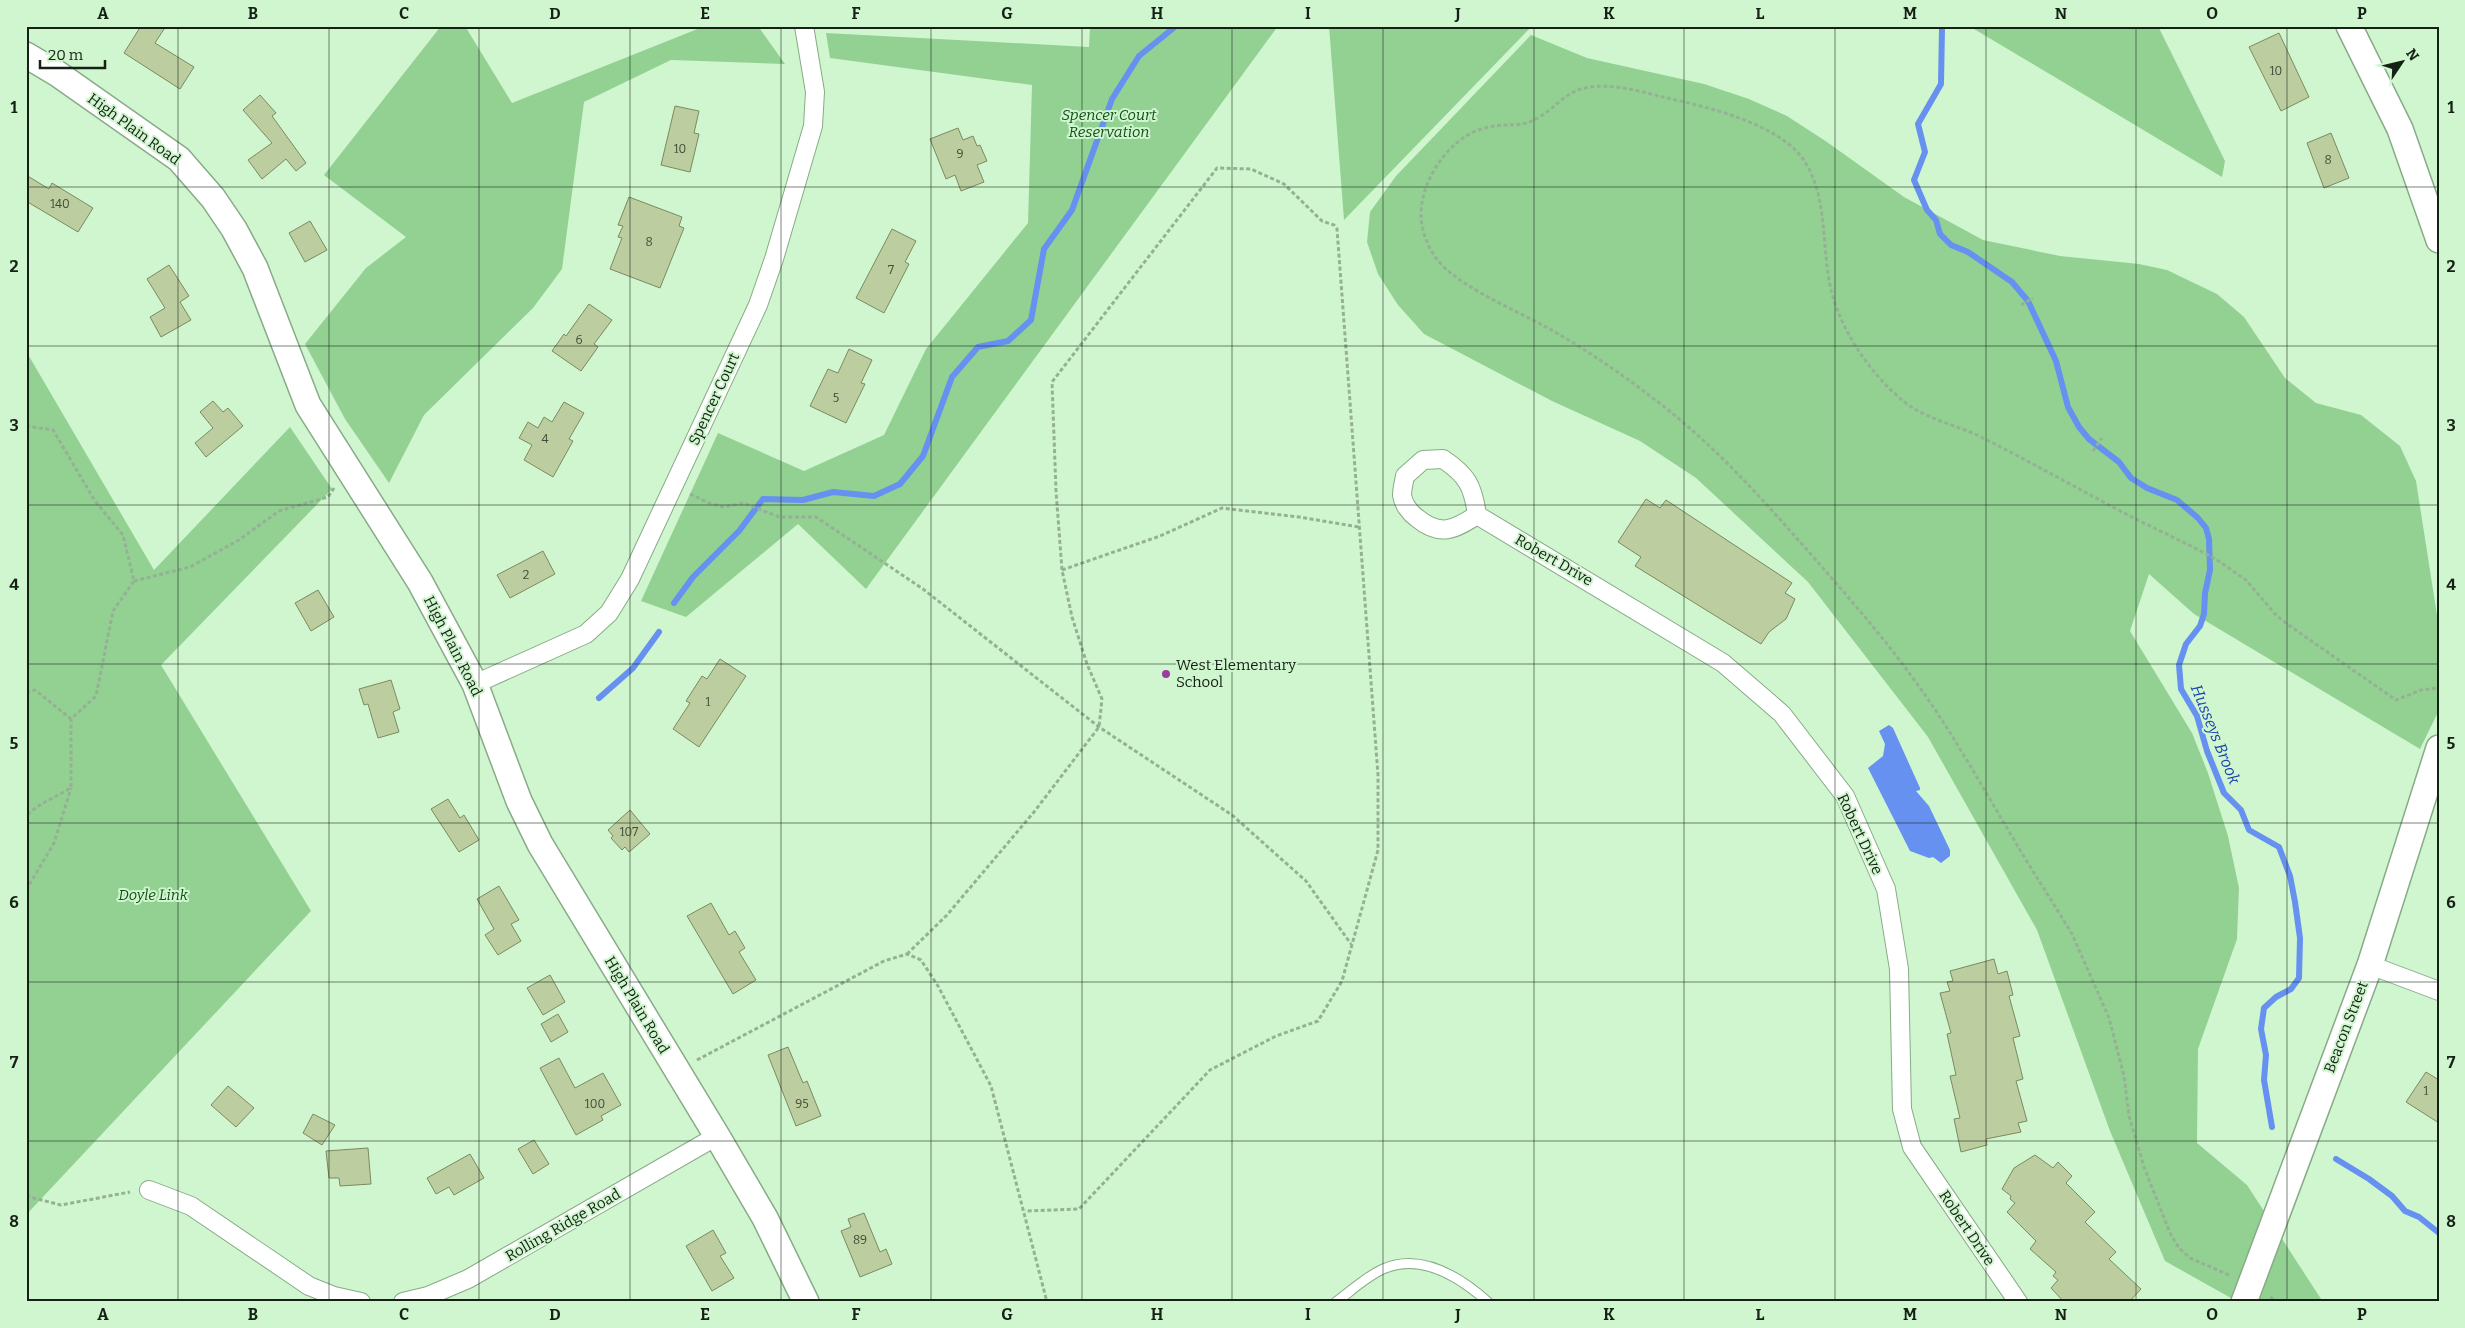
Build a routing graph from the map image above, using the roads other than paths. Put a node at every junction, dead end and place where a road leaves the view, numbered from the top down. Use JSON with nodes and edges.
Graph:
{"nodes":[{"id":1,"x":804,"y":26,"type":"edge"},
{"id":2,"x":2349,"y":26,"type":"edge"},
{"id":3,"x":26,"y":56,"type":"edge"},
{"id":4,"x":2439,"y":240,"type":"edge"},
{"id":5,"x":1477,"y":515,"type":"junction"},
{"id":6,"x":475,"y":684,"type":"junction"},
{"id":7,"x":2439,"y":748,"type":"edge"},
{"id":8,"x":2370,"y":966,"type":"junction"},
{"id":9,"x":2439,"y":991,"type":"edge"},
{"id":10,"x":717,"y":1136,"type":"junction"},
{"id":11,"x":149,"y":1190,"type":"road end"},
{"id":12,"x":361,"y":1302,"type":"edge"},
{"id":13,"x":403,"y":1302,"type":"edge"},
{"id":14,"x":806,"y":1302,"type":"edge"},
{"id":15,"x":1336,"y":1302,"type":"edge"},
{"id":16,"x":1488,"y":1302,"type":"edge"},
{"id":17,"x":2018,"y":1302,"type":"edge"},
{"id":18,"x":2244,"y":1302,"type":"edge"}],
"edges":[{"from":1,"to":6,"type":"street","name":"Spencer Court"},
{"from":2,"to":4,"type":"street"},
{"from":3,"to":6,"type":"street","name":"High Plain Road"},
{"from":5,"to":5,"type":"street"},
{"from":5,"to":17,"type":"street","name":"Robert Drive"},
{"from":6,"to":10,"type":"street","name":"High Plain Road"},
{"from":7,"to":8,"type":"street","name":"Beacon Street"},
{"from":8,"to":9,"type":"street"},
{"from":8,"to":18,"type":"street","name":"Beacon Street"},
{"from":10,"to":13,"type":"street","name":"Rolling Ridge Road"},
{"from":10,"to":14,"type":"street","name":"High Plain Road"},
{"from":11,"to":12,"type":"street"},
{"from":15,"to":16,"type":"lane"}]}
